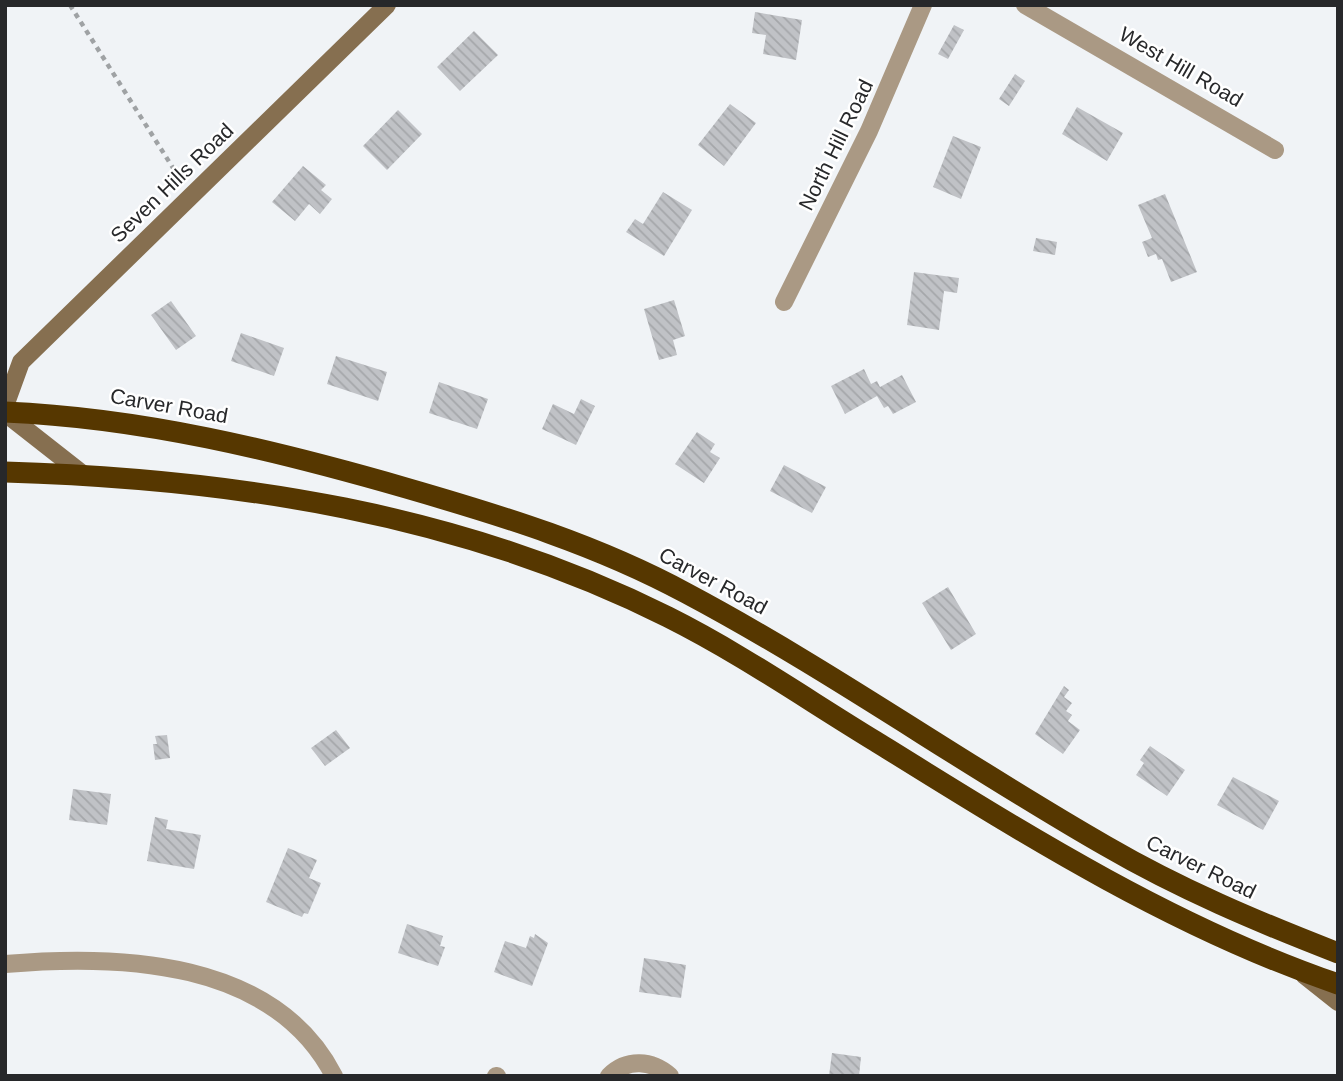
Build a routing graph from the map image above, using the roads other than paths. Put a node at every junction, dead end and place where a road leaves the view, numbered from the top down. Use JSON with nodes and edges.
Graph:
{"nodes":[{"id":1,"x":387,"y":5,"type":"edge"},
{"id":2,"x":923,"y":5,"type":"edge"},
{"id":3,"x":1025,"y":5,"type":"edge"},
{"id":4,"x":1275,"y":150,"type":"dead end"},
{"id":5,"x":784,"y":302,"type":"dead end"},
{"id":6,"x":5,"y":405,"type":"edge"},
{"id":7,"x":5,"y":413,"type":"edge"},
{"id":8,"x":5,"y":472,"type":"edge"},
{"id":9,"x":84,"y":475,"type":"junction"},
{"id":10,"x":1338,"y":953,"type":"edge"},
{"id":11,"x":5,"y":964,"type":"edge"},
{"id":12,"x":1298,"y":970,"type":"junction"},
{"id":13,"x":1338,"y":984,"type":"edge"},
{"id":14,"x":1338,"y":1002,"type":"edge"},
{"id":15,"x":334,"y":1076,"type":"edge"},
{"id":16,"x":609,"y":1076,"type":"edge"},
{"id":17,"x":670,"y":1076,"type":"edge"}],
"edges":[{"from":1,"to":6,"type":"street","name":"Seven Hills Road"},
{"from":2,"to":5,"type":"street","name":"North Hill Road"},
{"from":3,"to":4,"type":"street","name":"West Hill Road"},
{"from":7,"to":9,"type":"street"},
{"from":7,"to":10,"type":"highway","name":"Carver Road"},
{"from":8,"to":9,"type":"highway"},
{"from":9,"to":12,"type":"highway"},
{"from":11,"to":15,"type":"street"},
{"from":12,"to":13,"type":"highway"},
{"from":12,"to":14,"type":"street"},
{"from":16,"to":17,"type":"street"}]}
